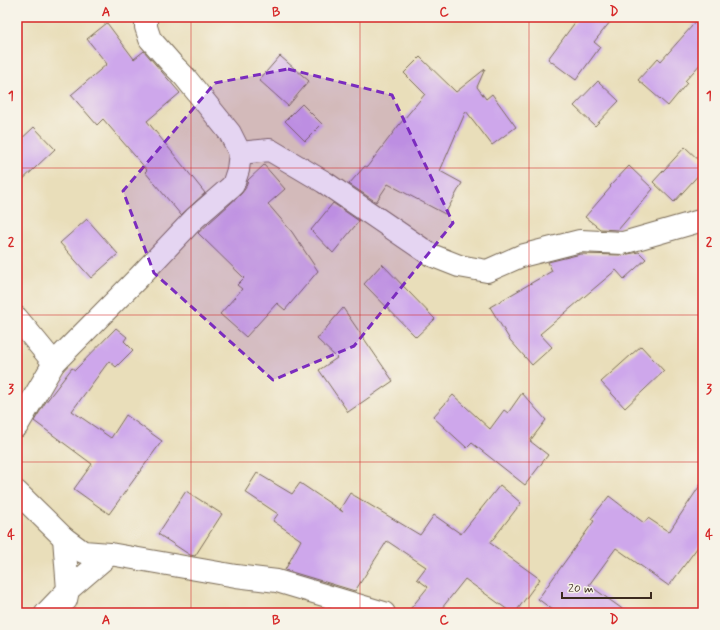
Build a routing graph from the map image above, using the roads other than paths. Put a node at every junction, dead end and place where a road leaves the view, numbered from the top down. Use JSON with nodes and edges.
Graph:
{"nodes":[{"id":1,"x":146,"y":17,"type":"edge"},
{"id":2,"x":240,"y":152,"type":"junction"},
{"id":3,"x":703,"y":220,"type":"edge"},
{"id":4,"x":17,"y":318,"type":"edge"},
{"id":5,"x":54,"y":363,"type":"junction"},
{"id":6,"x":17,"y":426,"type":"edge"},
{"id":7,"x":17,"y":492,"type":"edge"},
{"id":8,"x":64,"y":538,"type":"junction"},
{"id":9,"x":110,"y":554,"type":"junction"},
{"id":10,"x":68,"y":590,"type":"junction"},
{"id":11,"x":46,"y":613,"type":"edge"},
{"id":12,"x":64,"y":613,"type":"edge"},
{"id":13,"x":384,"y":613,"type":"edge"}],
"edges":[{"from":1,"to":2,"type":"street"},
{"from":2,"to":3,"type":"street"},
{"from":2,"to":5,"type":"street"},
{"from":4,"to":5,"type":"street"},
{"from":5,"to":6,"type":"street"},
{"from":7,"to":8,"type":"street"},
{"from":8,"to":9,"type":"street"},
{"from":8,"to":10,"type":"street"},
{"from":9,"to":10,"type":"street"},
{"from":9,"to":13,"type":"street"},
{"from":10,"to":11,"type":"street"},
{"from":10,"to":12,"type":"street"}]}
